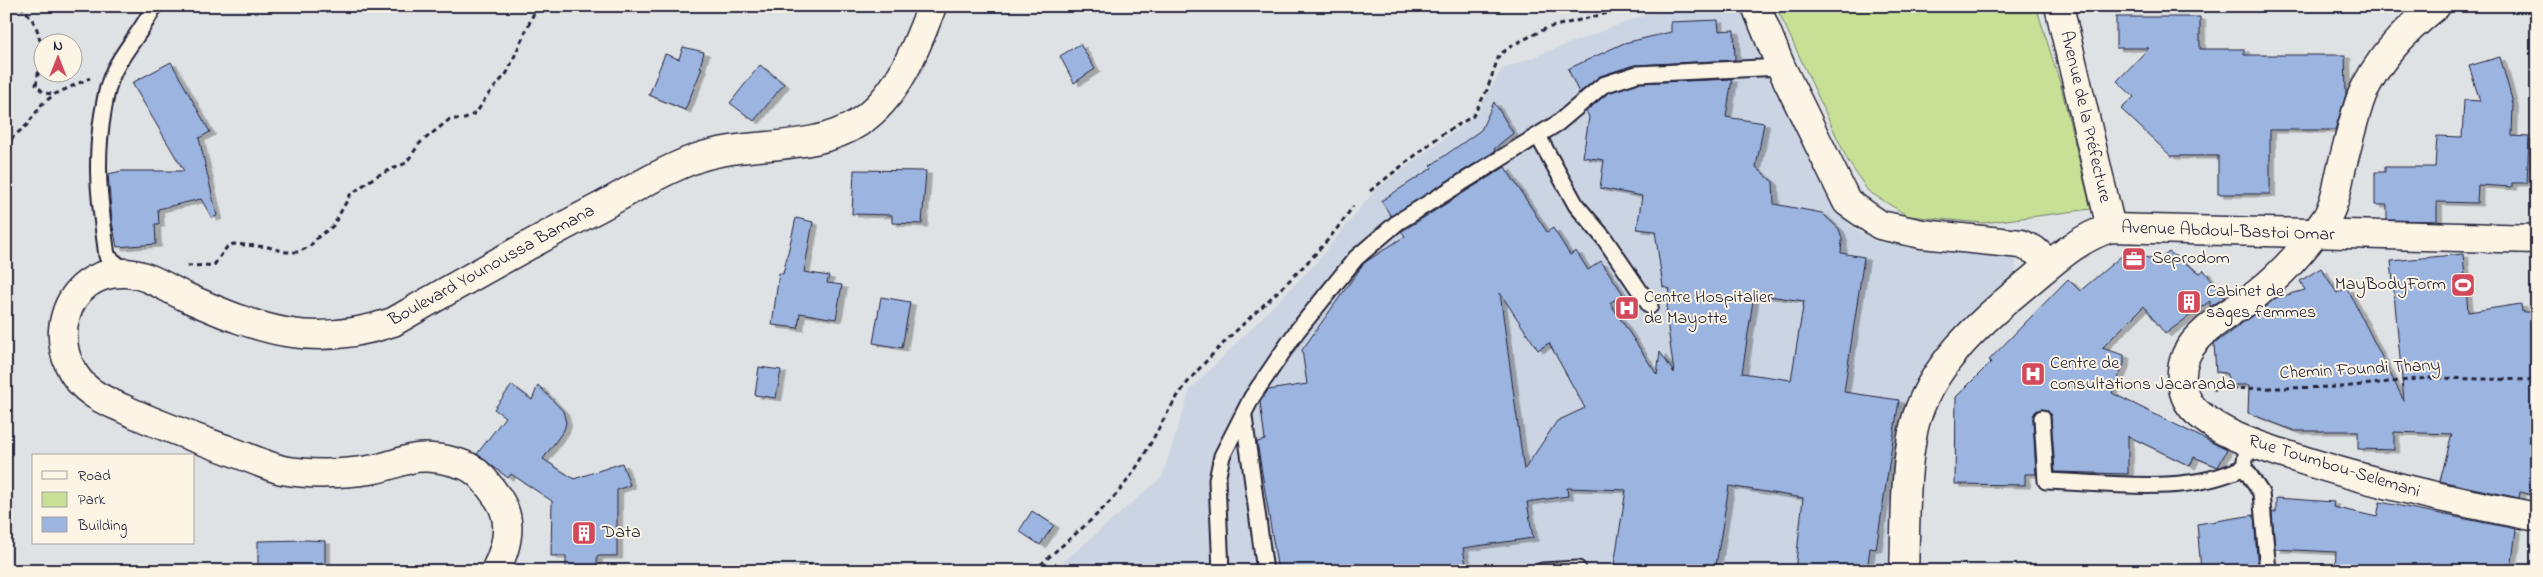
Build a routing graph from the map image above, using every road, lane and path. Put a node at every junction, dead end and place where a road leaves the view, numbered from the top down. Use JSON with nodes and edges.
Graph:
{"nodes":[{"id":1,"x":20,"y":6,"type":"edge"},
{"id":2,"x":154,"y":6,"type":"edge"},
{"id":3,"x":537,"y":6,"type":"edge"},
{"id":4,"x":932,"y":6,"type":"edge"},
{"id":5,"x":1637,"y":6,"type":"edge"},
{"id":6,"x":1756,"y":6,"type":"edge"},
{"id":7,"x":2059,"y":6,"type":"edge"},
{"id":8,"x":2436,"y":6,"type":"edge"},
{"id":9,"x":1781,"y":67,"type":"junction"},
{"id":10,"x":114,"y":72,"type":"junction"},
{"id":11,"x":55,"y":94,"type":"junction"},
{"id":12,"x":1538,"y":136,"type":"junction"},
{"id":13,"x":6,"y":147,"type":"edge"},
{"id":14,"x":1370,"y":191,"type":"dead end"},
{"id":15,"x":1354,"y":206,"type":"dead end"},
{"id":16,"x":2111,"y":228,"type":"junction"},
{"id":17,"x":2315,"y":235,"type":"junction"},
{"id":18,"x":2537,"y":239,"type":"edge"},
{"id":19,"x":2050,"y":264,"type":"junction"},
{"id":20,"x":181,"y":267,"type":"dead end"},
{"id":21,"x":128,"y":273,"type":"junction"},
{"id":22,"x":1650,"y":306,"type":"dead end"},
{"id":23,"x":2537,"y":380,"type":"edge"},
{"id":24,"x":2186,"y":398,"type":"junction"},
{"id":25,"x":1244,"y":417,"type":"junction"},
{"id":26,"x":2042,"y":418,"type":"dead end"},
{"id":27,"x":2246,"y":454,"type":"junction"},
{"id":28,"x":2537,"y":517,"type":"edge"},
{"id":29,"x":1578,"y":569,"type":"dead end"},
{"id":30,"x":495,"y":571,"type":"edge"},
{"id":31,"x":790,"y":571,"type":"edge"},
{"id":32,"x":831,"y":571,"type":"edge"},
{"id":33,"x":1034,"y":571,"type":"edge"},
{"id":34,"x":1221,"y":571,"type":"edge"},
{"id":35,"x":1265,"y":571,"type":"edge"},
{"id":36,"x":1542,"y":571,"type":"edge"},
{"id":37,"x":1904,"y":571,"type":"edge"},
{"id":38,"x":2268,"y":571,"type":"edge"}],
"edges":[{"from":1,"to":11,"type":"path"},
{"from":2,"to":10,"type":"lane"},
{"from":3,"to":20,"type":"path"},
{"from":4,"to":21,"type":"street","name":"Boulevard Younoussa Bamana"},
{"from":5,"to":14,"type":"path"},
{"from":6,"to":9,"type":"street"},
{"from":7,"to":16,"type":"street","name":"Avenue de la Préfecture"},
{"from":8,"to":17,"type":"street"},
{"from":9,"to":12,"type":"lane"},
{"from":9,"to":19,"type":"street"},
{"from":10,"to":11,"type":"path"},
{"from":10,"to":21,"type":"lane"},
{"from":11,"to":13,"type":"path"},
{"from":12,"to":22,"type":"lane"},
{"from":12,"to":25,"type":"lane"},
{"from":15,"to":33,"type":"path"},
{"from":16,"to":17,"type":"street","name":"Avenue Abdoul-Bastoi Omar"},
{"from":16,"to":19,"type":"street","name":"Avenue Abdoul-Bastoi Omar"},
{"from":17,"to":18,"type":"street","name":"Avenue Abdoul-Bastoi Omar"},
{"from":17,"to":24,"type":"street"},
{"from":19,"to":37,"type":"street","name":"Avenue Abdoul-Bastoi Omar"},
{"from":21,"to":30,"type":"street","name":"Boulevard Younoussa Bamana"},
{"from":23,"to":24,"type":"path","name":"Chemin Foundi Thany"},
{"from":24,"to":27,"type":"street","name":"Rue Toumbou-Selemani"},
{"from":25,"to":34,"type":"lane"},
{"from":25,"to":35,"type":"lane"},
{"from":26,"to":27,"type":"lane"},
{"from":27,"to":28,"type":"street","name":"Rue Toumbou-Selemani"},
{"from":27,"to":38,"type":"lane"},
{"from":29,"to":36,"type":"lane"},
{"from":31,"to":32,"type":"path"}]}
